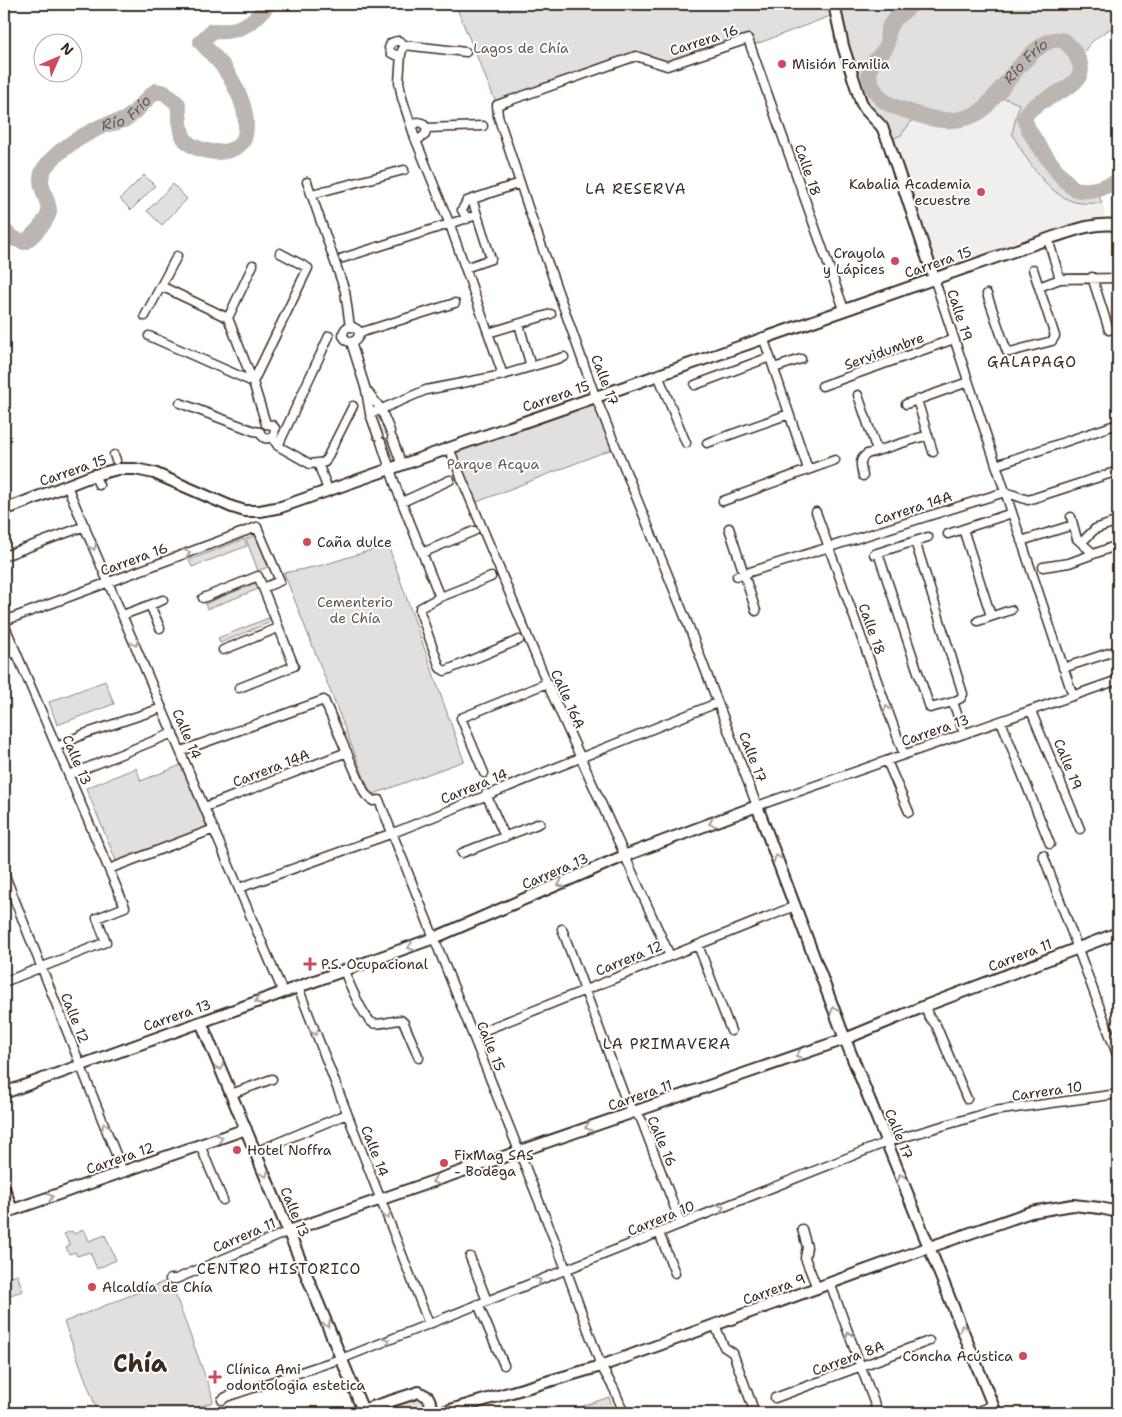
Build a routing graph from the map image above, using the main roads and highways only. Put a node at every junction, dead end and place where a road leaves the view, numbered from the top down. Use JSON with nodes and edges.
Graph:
{"nodes":[{"id":1,"x":834,"y":4,"type":"edge"},
{"id":2,"x":1118,"y":225,"type":"edge"},
{"id":3,"x":934,"y":278,"type":"junction"},
{"id":4,"x":4,"y":510,"type":"edge"},
{"id":5,"x":757,"y":806,"type":"joint"},
{"id":6,"x":1118,"y":933,"type":"edge"},
{"id":7,"x":201,"y":1022,"type":"junction"},
{"id":8,"x":845,"y":1039,"type":"junction"},
{"id":9,"x":4,"y":1093,"type":"edge"},
{"id":10,"x":246,"y":1129,"type":"junction"},
{"id":11,"x":4,"y":1188,"type":"edge"},
{"id":12,"x":8,"y":1212,"type":"edge"},
{"id":13,"x":1118,"y":1212,"type":"edge"},
{"id":14,"x":288,"y":1231,"type":"junction"},
{"id":15,"x":930,"y":1247,"type":"junction"},
{"id":16,"x":996,"y":1411,"type":"edge"},
{"id":17,"x":364,"y":1412,"type":"edge"},
{"id":18,"x":435,"y":1413,"type":"edge"},
{"id":19,"x":440,"y":1413,"type":"edge"}],
"edges":[{"from":1,"to":3,"type":"main road","name":"Calle 19"},
{"from":2,"to":3,"type":"main road","name":"Carrera 15"},
{"from":3,"to":4,"type":"main road","name":"Carrera 15"},
{"from":5,"to":7,"type":"main road","name":"Carrera 13","one_way":true},
{"from":8,"to":5,"type":"main road","name":"Calle 17","one_way":true},
{"from":6,"to":8,"type":"main road","name":"Carrera 11"},
{"from":7,"to":9,"type":"main road","name":"Carrera 13"},
{"from":7,"to":10,"type":"main road","name":"Calle 13","one_way":true},
{"from":8,"to":14,"type":"main road","name":"Carrera 11","one_way":true},
{"from":15,"to":8,"type":"main road","name":"Calle 17","one_way":true},
{"from":12,"to":10,"type":"main road","name":"Carrera 12","one_way":true},
{"from":10,"to":14,"type":"main road","name":"Calle 13","one_way":true},
{"from":11,"to":12,"type":"main road"},
{"from":13,"to":15,"type":"main road","name":"Carrera 9"},
{"from":14,"to":17,"type":"main road","name":"Calle 13","one_way":true},
{"from":16,"to":15,"type":"main road","name":"Calle 17","one_way":true},
{"from":15,"to":19,"type":"main road","name":"Carrera 9"},
{"from":17,"to":18,"type":"main road"}]}
